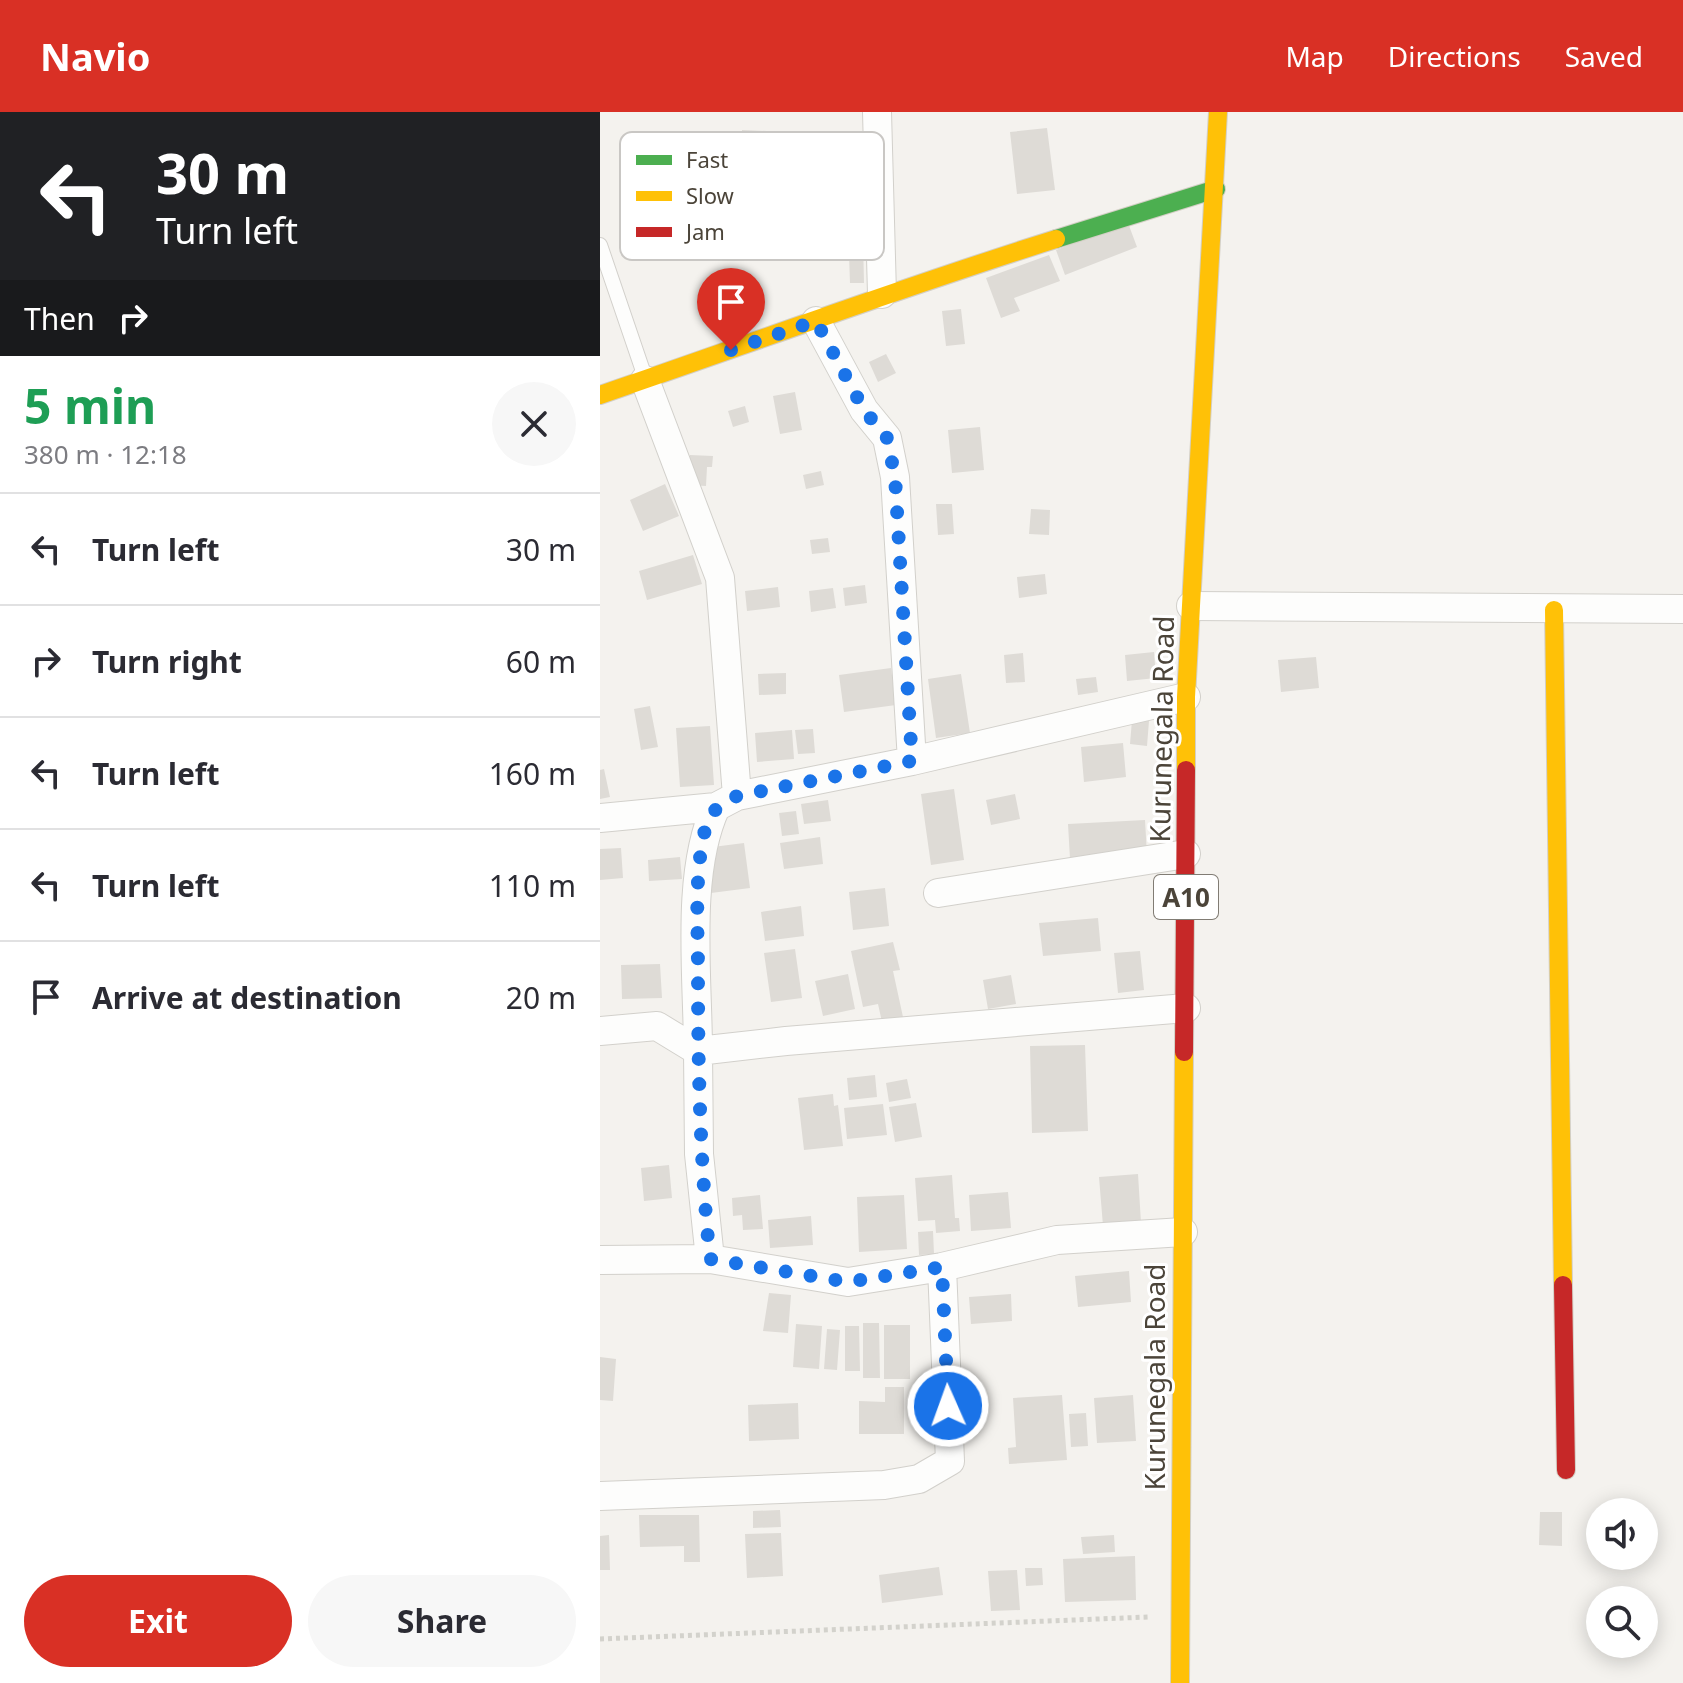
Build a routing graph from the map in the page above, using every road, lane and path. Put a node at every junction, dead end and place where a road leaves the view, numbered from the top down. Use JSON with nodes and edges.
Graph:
{"nodes":[{"id":1,"x":877,"y":112,"type":"edge"},
{"id":2,"x":1218,"y":112,"type":"edge"},
{"id":3,"x":878,"y":132,"type":"edge"},
{"id":4,"x":1216,"y":189,"type":"junction"},
{"id":5,"x":600,"y":245,"type":"edge"},
{"id":6,"x":881,"y":260,"type":"edge"},
{"id":7,"x":882,"y":294,"type":"junction"},
{"id":8,"x":816,"y":321,"type":"junction"},
{"id":9,"x":645,"y":380,"type":"junction"},
{"id":10,"x":600,"y":395,"type":"edge"},
{"id":11,"x":1191,"y":606,"type":"junction"},
{"id":12,"x":1683,"y":609,"type":"edge"},
{"id":13,"x":1554,"y":610,"type":"junction"},
{"id":14,"x":1186,"y":697,"type":"junction"},
{"id":15,"x":912,"y":761,"type":"junction"},
{"id":16,"x":726,"y":801,"type":"junction"},
{"id":17,"x":600,"y":818,"type":"edge"},
{"id":18,"x":1186,"y":854,"type":"junction"},
{"id":19,"x":938,"y":893,"type":"dead end"},
{"id":20,"x":1186,"y":1008,"type":"junction"},
{"id":21,"x":600,"y":1031,"type":"edge"},
{"id":22,"x":698,"y":1051,"type":"junction"},
{"id":23,"x":1183,"y":1232,"type":"junction"},
{"id":24,"x":710,"y":1259,"type":"junction"},
{"id":25,"x":600,"y":1260,"type":"edge"},
{"id":26,"x":942,"y":1267,"type":"junction"},
{"id":27,"x":1566,"y":1470,"type":"dead end"},
{"id":28,"x":600,"y":1496,"type":"edge"},
{"id":29,"x":1181,"y":1616,"type":"junction"},
{"id":30,"x":600,"y":1639,"type":"edge"},
{"id":31,"x":1180,"y":1683,"type":"edge"}],
"edges":[{"from":1,"to":3,"type":"street"},
{"from":2,"to":4,"type":"main road","name":"Kurunegala Road","number":"A10"},
{"from":4,"to":7,"type":"main road"},
{"from":4,"to":11,"type":"main road","name":"Kurunegala Road","number":"A10"},
{"from":5,"to":9,"type":"lane"},
{"from":6,"to":7,"type":"street"},
{"from":7,"to":8,"type":"main road"},
{"from":8,"to":9,"type":"main road"},
{"from":8,"to":15,"type":"street"},
{"from":9,"to":10,"type":"main road"},
{"from":9,"to":16,"type":"street"},
{"from":11,"to":13,"type":"street"},
{"from":11,"to":14,"type":"main road","name":"Kurunegala Road","number":"A10"},
{"from":12,"to":13,"type":"street"},
{"from":13,"to":27,"type":"main road"},
{"from":14,"to":15,"type":"street"},
{"from":14,"to":18,"type":"main road","name":"Kurunegala Road","number":"A10"},
{"from":15,"to":16,"type":"street"},
{"from":16,"to":17,"type":"street"},
{"from":16,"to":22,"type":"street"},
{"from":18,"to":19,"type":"street"},
{"from":18,"to":20,"type":"main road","name":"Kurunegala Road","number":"A10"},
{"from":20,"to":22,"type":"street"},
{"from":20,"to":23,"type":"main road","name":"Kurunegala Road","number":"A10"},
{"from":21,"to":22,"type":"street"},
{"from":22,"to":24,"type":"street"},
{"from":23,"to":26,"type":"street"},
{"from":23,"to":29,"type":"main road","name":"Kurunegala Road","number":"A10"},
{"from":24,"to":25,"type":"street"},
{"from":24,"to":26,"type":"street"},
{"from":26,"to":28,"type":"street"},
{"from":29,"to":30,"type":"path"},
{"from":29,"to":31,"type":"main road","name":"Kurunegala Road","number":"A10"}]}
